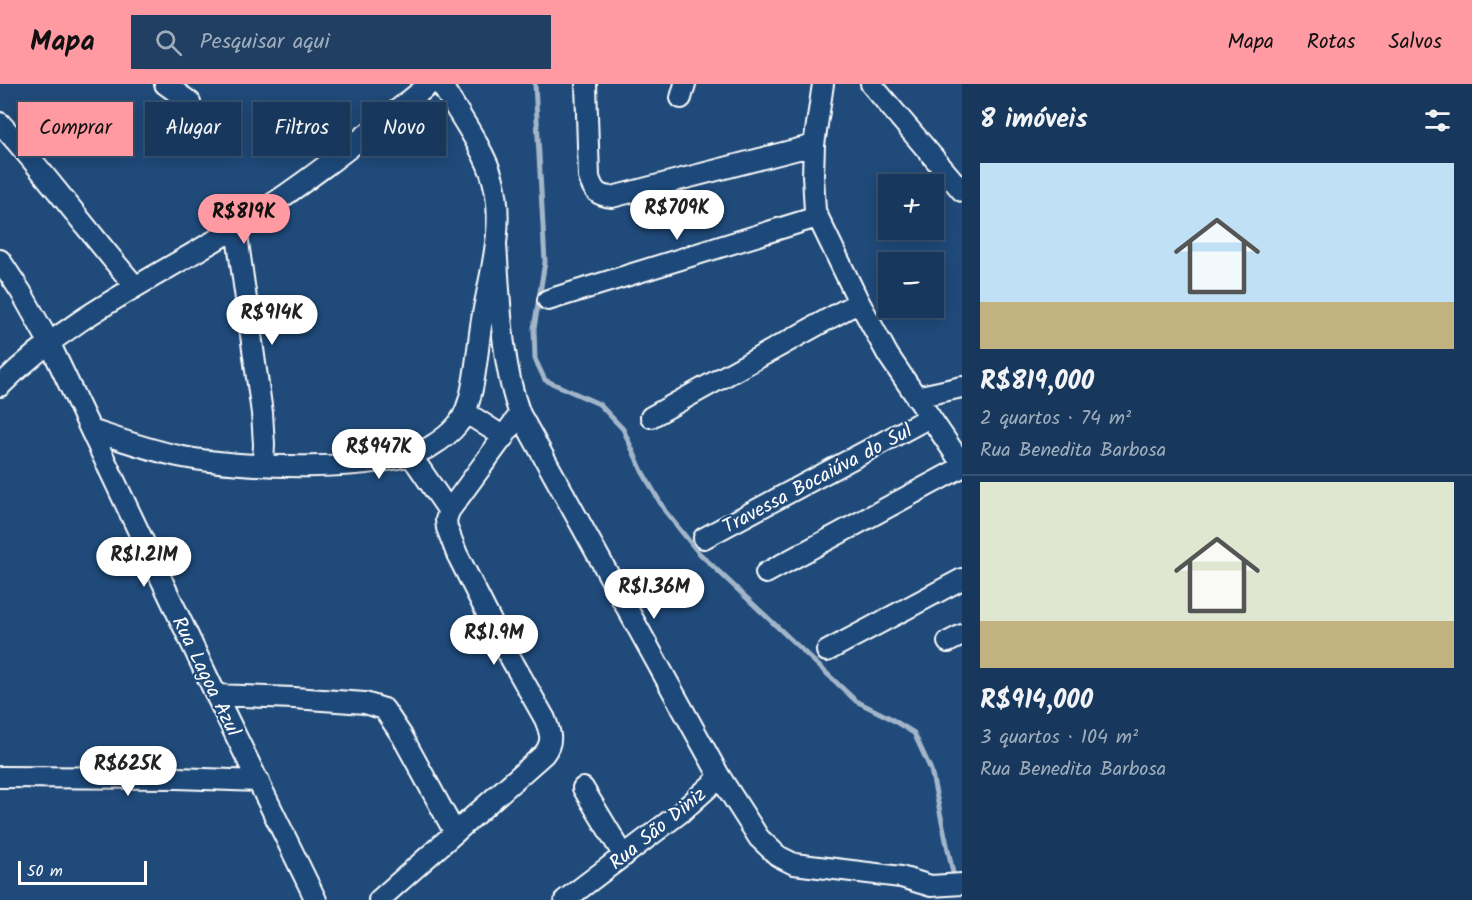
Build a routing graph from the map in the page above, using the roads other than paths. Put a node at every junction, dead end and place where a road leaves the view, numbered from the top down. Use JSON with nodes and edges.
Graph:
{"nodes":[{"id":1,"x":165,"y":84,"type":"edge"},
{"id":2,"x":430,"y":84,"type":"edge"},
{"id":3,"x":441,"y":84,"type":"edge"},
{"id":4,"x":586,"y":84,"type":"edge"},
{"id":5,"x":823,"y":84,"type":"edge"},
{"id":6,"x":871,"y":84,"type":"edge"},
{"id":7,"x":190,"y":102,"type":"dead end"},
{"id":8,"x":0,"y":123,"type":"edge"},
{"id":9,"x":814,"y":145,"type":"junction"},
{"id":10,"x":962,"y":191,"type":"edge"},
{"id":11,"x":817,"y":217,"type":"junction"},
{"id":12,"x":236,"y":228,"type":"junction"},
{"id":13,"x":496,"y":245,"type":"junction"},
{"id":14,"x":0,"y":260,"type":"edge"},
{"id":15,"x":135,"y":286,"type":"junction"},
{"id":16,"x":548,"y":300,"type":"dead end"},
{"id":17,"x":859,"y":302,"type":"junction"},
{"id":18,"x":49,"y":342,"type":"junction"},
{"id":19,"x":0,"y":386,"type":"edge"},
{"id":20,"x":962,"y":387,"type":"edge"},
{"id":21,"x":916,"y":397,"type":"junction"},
{"id":22,"x":465,"y":412,"type":"junction"},
{"id":23,"x":520,"y":414,"type":"junction"},
{"id":24,"x":651,"y":417,"type":"dead end"},
{"id":25,"x":930,"y":417,"type":"junction"},
{"id":26,"x":91,"y":430,"type":"junction"},
{"id":27,"x":504,"y":437,"type":"junction"},
{"id":28,"x":410,"y":454,"type":"junction"},
{"id":29,"x":263,"y":465,"type":"junction"},
{"id":30,"x":962,"y":465,"type":"edge"},
{"id":31,"x":449,"y":511,"type":"junction"},
{"id":32,"x":704,"y":538,"type":"dead end"},
{"id":33,"x":766,"y":573,"type":"dead end"},
{"id":34,"x":962,"y":579,"type":"edge"},
{"id":35,"x":827,"y":651,"type":"dead end"},
{"id":36,"x":216,"y":695,"type":"junction"},
{"id":37,"x":0,"y":777,"type":"edge"},
{"id":38,"x":720,"y":777,"type":"junction"},
{"id":39,"x":259,"y":781,"type":"junction"},
{"id":40,"x":583,"y":788,"type":"dead end"},
{"id":41,"x":455,"y":833,"type":"junction"},
{"id":42,"x":624,"y":856,"type":"junction"},
{"id":43,"x":962,"y":884,"type":"edge"},
{"id":44,"x":927,"y":893,"type":"edge"},
{"id":45,"x":316,"y":900,"type":"edge"},
{"id":46,"x":379,"y":900,"type":"edge"},
{"id":47,"x":565,"y":900,"type":"edge"}],
"edges":[{"from":1,"to":7,"type":"street"},
{"from":2,"to":12,"type":"street"},
{"from":3,"to":13,"type":"street"},
{"from":4,"to":9,"type":"street"},
{"from":5,"to":9,"type":"street"},
{"from":6,"to":10,"type":"street"},
{"from":8,"to":15,"type":"street"},
{"from":9,"to":11,"type":"street"},
{"from":11,"to":16,"type":"street"},
{"from":11,"to":17,"type":"street"},
{"from":12,"to":15,"type":"street"},
{"from":12,"to":29,"type":"street"},
{"from":13,"to":22,"type":"street"},
{"from":13,"to":23,"type":"street"},
{"from":14,"to":18,"type":"street","name":"Rua Lagoa Azul"},
{"from":15,"to":18,"type":"street"},
{"from":17,"to":21,"type":"street"},
{"from":17,"to":24,"type":"street"},
{"from":18,"to":19,"type":"street"},
{"from":18,"to":26,"type":"street","name":"Rua Lagoa Azul"},
{"from":20,"to":21,"type":"street"},
{"from":21,"to":25,"type":"street"},
{"from":22,"to":27,"type":"street"},
{"from":22,"to":28,"type":"street"},
{"from":23,"to":27,"type":"street"},
{"from":23,"to":38,"type":"street"},
{"from":25,"to":30,"type":"street"},
{"from":25,"to":32,"type":"street","name":"Travessa Bocaiúva do Sul"},
{"from":26,"to":29,"type":"street"},
{"from":26,"to":36,"type":"street","name":"Rua Lagoa Azul"},
{"from":27,"to":31,"type":"street"},
{"from":28,"to":29,"type":"street"},
{"from":28,"to":31,"type":"street"},
{"from":30,"to":33,"type":"street"},
{"from":31,"to":41,"type":"street"},
{"from":34,"to":35,"type":"street"},
{"from":36,"to":39,"type":"street","name":"Rua Lagoa Azul"},
{"from":36,"to":41,"type":"street"},
{"from":37,"to":39,"type":"street"},
{"from":38,"to":42,"type":"street","name":"Rua São Diniz"},
{"from":38,"to":44,"type":"street"},
{"from":39,"to":45,"type":"street","name":"Rua Lagoa Azul"},
{"from":40,"to":42,"type":"street"},
{"from":41,"to":46,"type":"street"},
{"from":42,"to":47,"type":"street","name":"Rua São Diniz"},
{"from":43,"to":44,"type":"street"}]}
